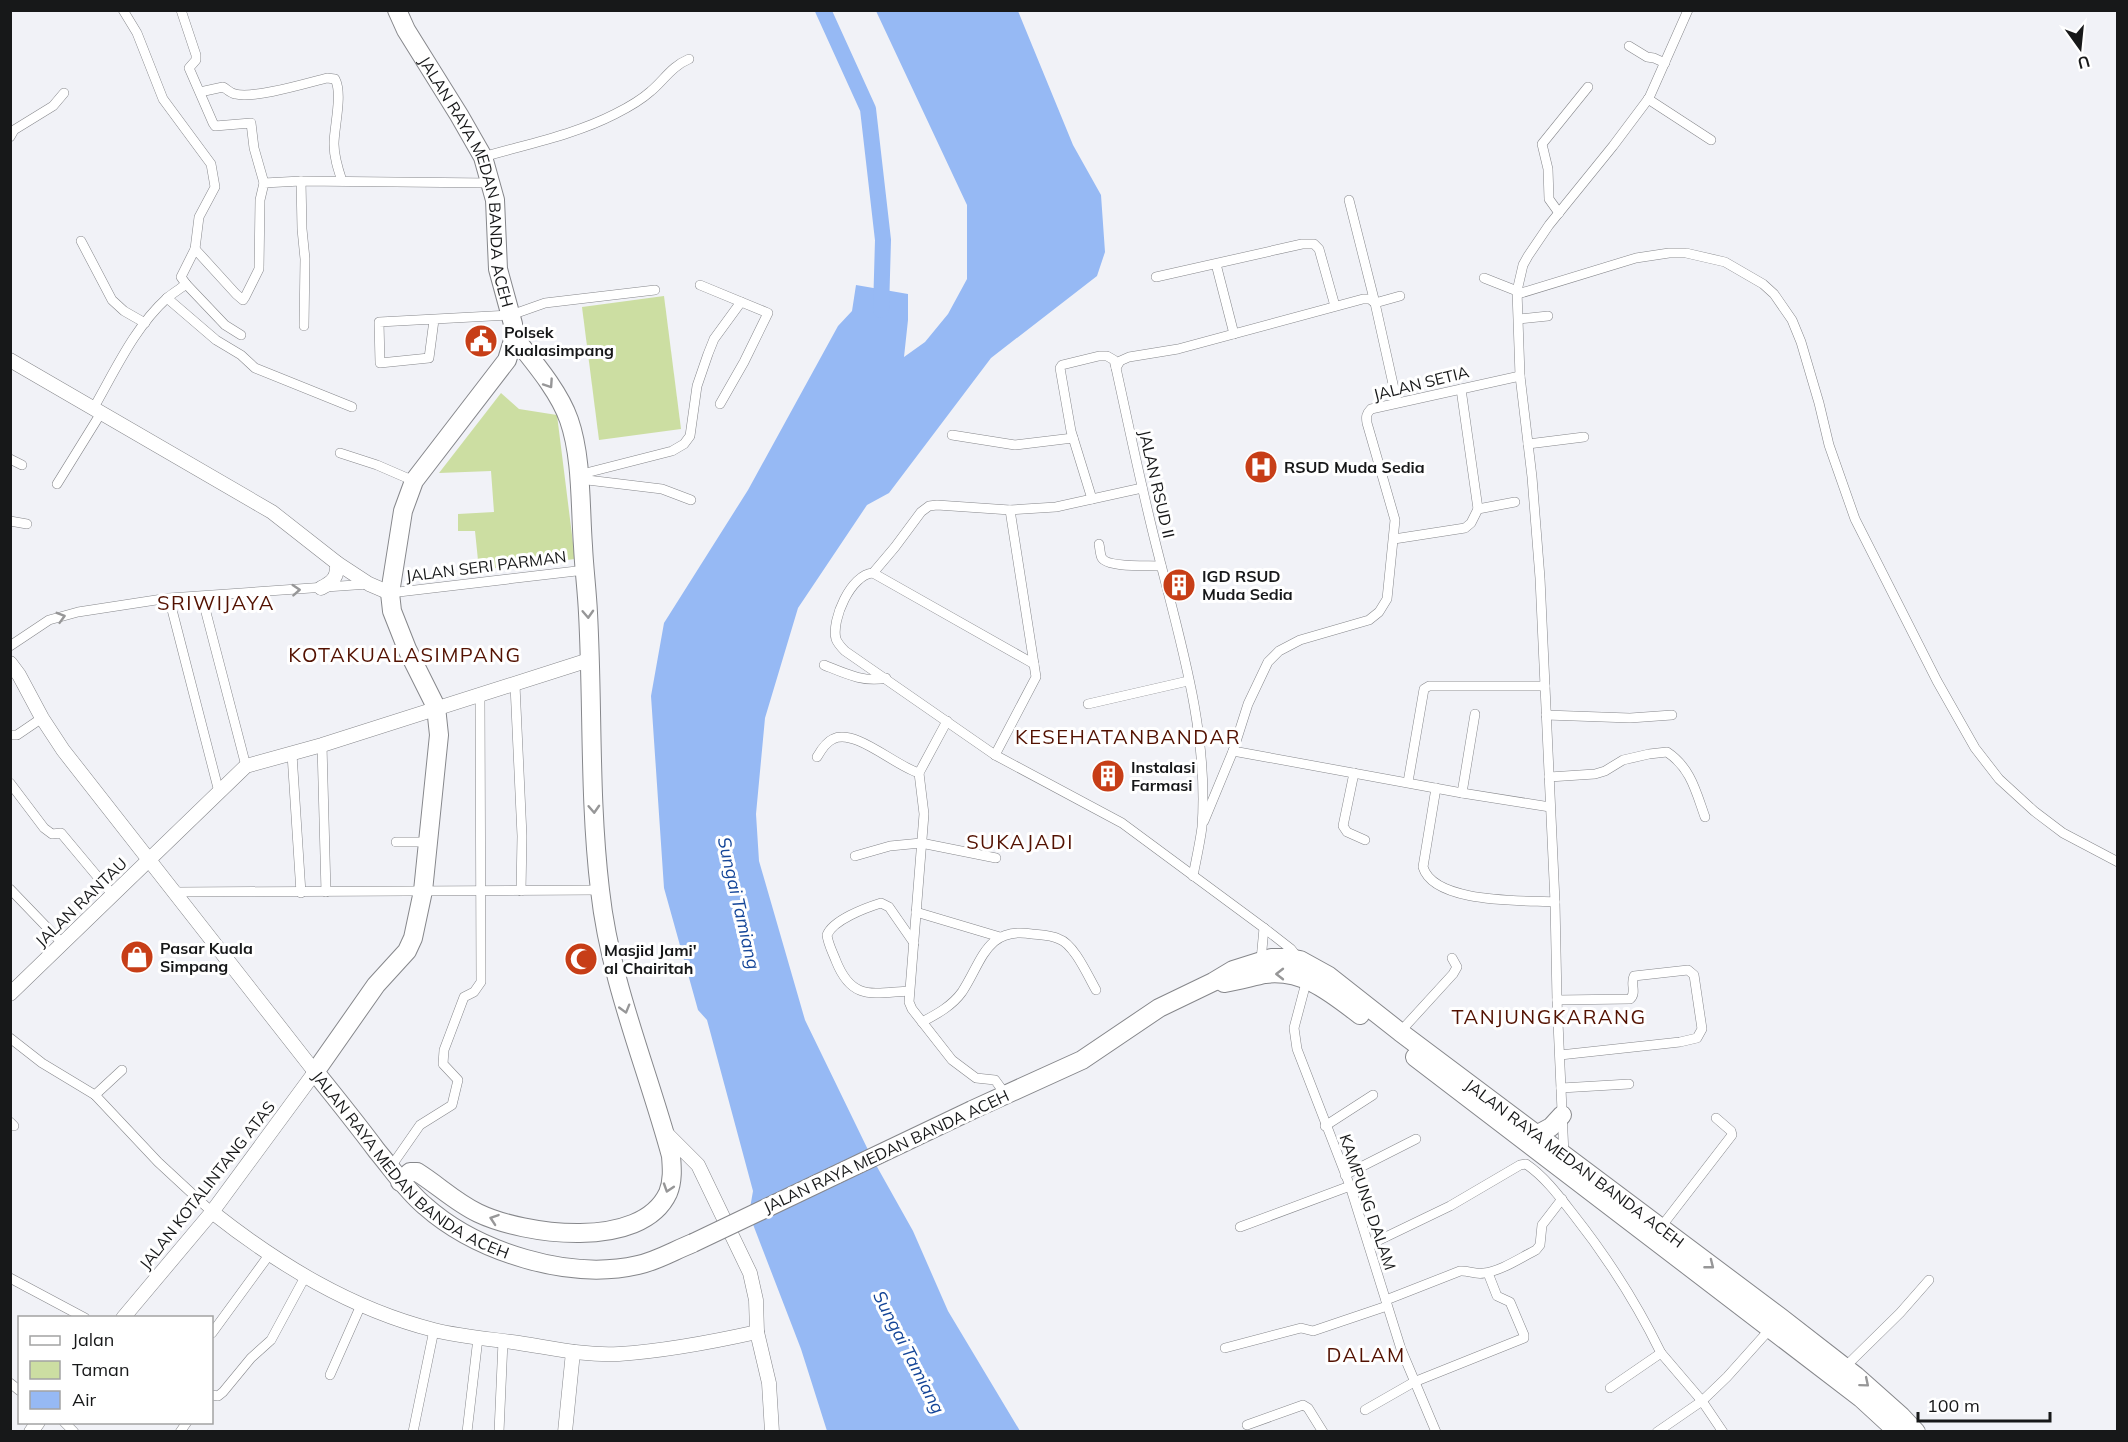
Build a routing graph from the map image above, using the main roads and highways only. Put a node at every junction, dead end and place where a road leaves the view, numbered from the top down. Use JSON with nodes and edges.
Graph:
{"nodes":[{"id":1,"x":397,"y":10,"type":"edge"},
{"id":2,"x":514,"y":337,"type":"junction"},
{"id":3,"x":531,"y":359,"type":"junction"},
{"id":4,"x":507,"y":360,"type":"junction"},
{"id":5,"x":1213,"y":982,"type":"junction"},
{"id":6,"x":1466,"y":1088,"type":"junction"},
{"id":7,"x":1562,"y":1115,"type":"road end"},
{"id":8,"x":1538,"y":1134,"type":"junction"},
{"id":9,"x":1553,"y":1164,"type":"junction"},
{"id":10,"x":395,"y":1175,"type":"junction"},
{"id":11,"x":1900,"y":1424,"type":"edge"},
{"id":12,"x":1916,"y":1431,"type":"edge"}],
"edges":[{"from":1,"to":2,"type":"highway","name":"JALAN RAYA MEDAN BANDA ACEH"},
{"from":2,"to":3,"type":"highway"},
{"from":2,"to":4,"type":"highway","name":"JALAN RAYA MEDAN BANDA ACEH"},
{"from":3,"to":4,"type":"highway"},
{"from":3,"to":10,"type":"highway","one_way":true},
{"from":4,"to":10,"type":"highway","name":"JALAN RAYA MEDAN BANDA ACEH"},
{"from":6,"to":5,"type":"highway","name":"JALAN RAYA MEDAN BANDA ACEH","one_way":true},
{"from":5,"to":6,"type":"highway","name":"JALAN RAYA MEDAN BANDA ACEH"},
{"from":5,"to":10,"type":"highway","name":"JALAN RAYA MEDAN BANDA ACEH","bridge":true},
{"from":6,"to":8,"type":"highway","name":"JALAN RAYA MEDAN BANDA ACEH"},
{"from":6,"to":9,"type":"highway","name":"JALAN RAYA MEDAN BANDA ACEH"},
{"from":7,"to":8,"type":"highway"},
{"from":8,"to":9,"type":"highway","name":"JALAN RAYA MEDAN BANDA ACEH"},
{"from":9,"to":11,"type":"highway","name":"JALAN RAYA MEDAN BANDA ACEH"},
{"from":9,"to":11,"type":"highway","name":"JALAN RAYA MEDAN BANDA ACEH","one_way":true},
{"from":11,"to":12,"type":"highway","name":"JALAN RAYA MEDAN BANDA ACEH"}]}
